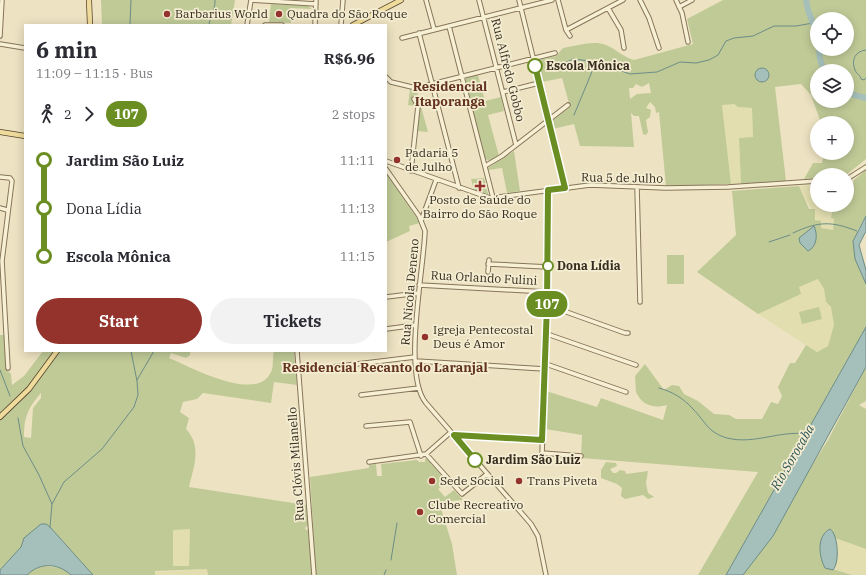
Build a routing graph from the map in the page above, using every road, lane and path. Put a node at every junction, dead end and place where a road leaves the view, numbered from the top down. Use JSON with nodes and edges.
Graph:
{"nodes":[{"id":1,"x":2,"y":0,"type":"edge"},
{"id":2,"x":88,"y":0,"type":"edge"},
{"id":3,"x":251,"y":0,"type":"edge"},
{"id":4,"x":343,"y":0,"type":"edge"},
{"id":5,"x":401,"y":0,"type":"edge"},
{"id":6,"x":426,"y":0,"type":"edge"},
{"id":7,"x":479,"y":0,"type":"edge"},
{"id":8,"x":519,"y":0,"type":"edge"},
{"id":9,"x":552,"y":0,"type":"edge"},
{"id":10,"x":558,"y":0,"type":"edge"},
{"id":11,"x":624,"y":0,"type":"edge"},
{"id":12,"x":640,"y":0,"type":"edge"},
{"id":13,"x":676,"y":0,"type":"edge"},
{"id":14,"x":692,"y":0,"type":"edge"},
{"id":15,"x":285,"y":1,"type":"edge"},
{"id":16,"x":316,"y":2,"type":"edge"},
{"id":17,"x":393,"y":2,"type":"edge"},
{"id":18,"x":1,"y":5,"type":"edge"},
{"id":19,"x":679,"y":7,"type":"junction"},
{"id":20,"x":521,"y":8,"type":"junction"},
{"id":21,"x":608,"y":8,"type":"junction"},
{"id":22,"x":484,"y":17,"type":"junction"},
{"id":23,"x":90,"y":24,"type":"edge"},
{"id":24,"x":247,"y":24,"type":"edge"},
{"id":25,"x":315,"y":24,"type":"edge"},
{"id":26,"x":341,"y":24,"type":"edge"},
{"id":27,"x":357,"y":24,"type":"edge"},
{"id":28,"x":450,"y":26,"type":"junction"},
{"id":29,"x":434,"y":29,"type":"junction"},
{"id":30,"x":566,"y":30,"type":"junction"},
{"id":31,"x":419,"y":33,"type":"junction"},
{"id":32,"x":0,"y":36,"type":"edge"},
{"id":33,"x":570,"y":36,"type":"dead end"},
{"id":34,"x":402,"y":38,"type":"dead end"},
{"id":35,"x":688,"y":42,"type":"dead end"},
{"id":36,"x":0,"y":44,"type":"edge"},
{"id":37,"x":24,"y":48,"type":"edge"},
{"id":38,"x":624,"y":48,"type":"dead end"},
{"id":39,"x":659,"y":48,"type":"dead end"},
{"id":40,"x":555,"y":53,"type":"dead end"},
{"id":41,"x":533,"y":58,"type":"junction"},
{"id":42,"x":497,"y":68,"type":"junction"},
{"id":43,"x":462,"y":76,"type":"junction"},
{"id":44,"x":387,"y":78,"type":"edge"},
{"id":45,"x":539,"y":83,"type":"junction"},
{"id":46,"x":432,"y":84,"type":"junction"},
{"id":47,"x":503,"y":92,"type":"junction"},
{"id":48,"x":414,"y":99,"type":"dead end"},
{"id":49,"x":568,"y":105,"type":"dead end"},
{"id":50,"x":548,"y":121,"type":"junction"},
{"id":51,"x":0,"y":132,"type":"edge"},
{"id":52,"x":24,"y":136,"type":"edge"},
{"id":53,"x":516,"y":146,"type":"junction"},
{"id":54,"x":388,"y":162,"type":"edge"},
{"id":55,"x":485,"y":166,"type":"junction"},
{"id":56,"x":866,"y":167,"type":"edge"},
{"id":57,"x":387,"y":170,"type":"edge"},
{"id":58,"x":411,"y":170,"type":"junction"},
{"id":59,"x":854,"y":175,"type":"edge"},
{"id":60,"x":0,"y":177,"type":"edge"},
{"id":61,"x":436,"y":180,"type":"junction"},
{"id":62,"x":810,"y":182,"type":"edge"},
{"id":63,"x":459,"y":188,"type":"junction"},
{"id":64,"x":565,"y":188,"type":"junction"},
{"id":65,"x":637,"y":188,"type":"junction"},
{"id":66,"x":548,"y":190,"type":"junction"},
{"id":67,"x":493,"y":198,"type":"junction"},
{"id":68,"x":0,"y":208,"type":"edge"},
{"id":69,"x":7,"y":210,"type":"junction"},
{"id":70,"x":421,"y":221,"type":"junction"},
{"id":71,"x":1,"y":255,"type":"edge"},
{"id":72,"x":548,"y":267,"type":"junction"},
{"id":73,"x":488,"y":272,"type":"dead end"},
{"id":74,"x":419,"y":284,"type":"junction"},
{"id":75,"x":2,"y":286,"type":"edge"},
{"id":76,"x":547,"y":292,"type":"junction"},
{"id":77,"x":419,"y":293,"type":"junction"},
{"id":78,"x":387,"y":297,"type":"edge"},
{"id":79,"x":640,"y":302,"type":"dead end"},
{"id":80,"x":547,"y":305,"type":"junction"},
{"id":81,"x":0,"y":317,"type":"edge"},
{"id":82,"x":6,"y":317,"type":"junction"},
{"id":83,"x":416,"y":325,"type":"junction"},
{"id":84,"x":387,"y":329,"type":"edge"},
{"id":85,"x":628,"y":333,"type":"dead end"},
{"id":86,"x":546,"y":334,"type":"junction"},
{"id":87,"x":56,"y":352,"type":"edge"},
{"id":88,"x":297,"y":352,"type":"edge"},
{"id":89,"x":415,"y":359,"type":"junction"},
{"id":90,"x":546,"y":364,"type":"junction"},
{"id":91,"x":636,"y":365,"type":"dead end"},
{"id":92,"x":8,"y":368,"type":"dead end"},
{"id":93,"x":546,"y":369,"type":"junction"},
{"id":94,"x":299,"y":371,"type":"junction"},
{"id":95,"x":419,"y":388,"type":"junction"},
{"id":96,"x":626,"y":392,"type":"dead end"},
{"id":97,"x":361,"y":395,"type":"dead end"},
{"id":98,"x":0,"y":417,"type":"edge"},
{"id":99,"x":366,"y":426,"type":"dead end"},
{"id":100,"x":452,"y":434,"type":"junction"},
{"id":101,"x":542,"y":440,"type":"junction"},
{"id":102,"x":426,"y":454,"type":"junction"},
{"id":103,"x":421,"y":456,"type":"junction"},
{"id":104,"x":581,"y":456,"type":"dead end"},
{"id":105,"x":368,"y":462,"type":"dead end"},
{"id":106,"x":487,"y":474,"type":"junction"},
{"id":107,"x":314,"y":575,"type":"edge"},
{"id":108,"x":546,"y":575,"type":"edge"}],
"edges":[{"from":1,"to":18,"type":"street"},
{"from":2,"to":23,"type":"main road"},
{"from":3,"to":15,"type":"street"},
{"from":3,"to":24,"type":"street"},
{"from":4,"to":26,"type":"street"},
{"from":5,"to":17,"type":"main road"},
{"from":6,"to":29,"type":"street"},
{"from":7,"to":22,"type":"street","name":"Rua Alfredo Gobbo"},
{"from":8,"to":20,"type":"street"},
{"from":9,"to":20,"type":"street"},
{"from":10,"to":30,"type":"street"},
{"from":11,"to":21,"type":"street"},
{"from":12,"to":39,"type":"street"},
{"from":13,"to":19,"type":"street"},
{"from":14,"to":19,"type":"street"},
{"from":15,"to":16,"type":"street"},
{"from":16,"to":25,"type":"street"},
{"from":17,"to":27,"type":"main road"},
{"from":18,"to":32,"type":"street"},
{"from":19,"to":35,"type":"street"},
{"from":20,"to":22,"type":"street"},
{"from":20,"to":41,"type":"street"},
{"from":21,"to":30,"type":"street"},
{"from":21,"to":38,"type":"street"},
{"from":22,"to":28,"type":"street"},
{"from":22,"to":42,"type":"street","name":"Rua Alfredo Gobbo"},
{"from":28,"to":29,"type":"street"},
{"from":28,"to":43,"type":"street"},
{"from":29,"to":31,"type":"street"},
{"from":30,"to":33,"type":"street"},
{"from":31,"to":34,"type":"street"},
{"from":31,"to":46,"type":"street"},
{"from":36,"to":37,"type":"street"},
{"from":40,"to":41,"type":"street"},
{"from":41,"to":42,"type":"street"},
{"from":41,"to":45,"type":"street"},
{"from":42,"to":43,"type":"street"},
{"from":42,"to":47,"type":"street","name":"Rua Alfredo Gobbo"},
{"from":43,"to":46,"type":"street"},
{"from":43,"to":55,"type":"street"},
{"from":44,"to":46,"type":"street"},
{"from":45,"to":47,"type":"street"},
{"from":45,"to":50,"type":"street"},
{"from":46,"to":63,"type":"street"},
{"from":47,"to":53,"type":"street","name":"Rua Alfredo Gobbo"},
{"from":48,"to":58,"type":"street"},
{"from":49,"to":50,"type":"street"},
{"from":50,"to":53,"type":"street"},
{"from":50,"to":64,"type":"street"},
{"from":51,"to":52,"type":"main road"},
{"from":53,"to":55,"type":"street"},
{"from":54,"to":58,"type":"street","name":"Rua 5 de Julho"},
{"from":55,"to":67,"type":"street"},
{"from":56,"to":59,"type":"street"},
{"from":57,"to":70,"type":"street","name":"Rua Nicola Deneno"},
{"from":58,"to":61,"type":"street","name":"Rua 5 de Julho"},
{"from":60,"to":69,"type":"street"},
{"from":61,"to":63,"type":"street","name":"Rua 5 de Julho"},
{"from":61,"to":70,"type":"street"},
{"from":62,"to":65,"type":"street","name":"Rua 5 de Julho"},
{"from":63,"to":67,"type":"street","name":"Rua 5 de Julho"},
{"from":64,"to":65,"type":"street","name":"Rua 5 de Julho"},
{"from":64,"to":66,"type":"street","name":"Rua 5 de Julho"},
{"from":65,"to":79,"type":"street"},
{"from":66,"to":67,"type":"street","name":"Rua 5 de Julho"},
{"from":66,"to":72,"type":"street"},
{"from":68,"to":69,"type":"street"},
{"from":69,"to":71,"type":"street"},
{"from":70,"to":74,"type":"street","name":"Rua Nicola Deneno"},
{"from":71,"to":75,"type":"street"},
{"from":72,"to":73,"type":"street"},
{"from":72,"to":76,"type":"street"},
{"from":74,"to":76,"type":"street","name":"Rua Orlando Fulini"},
{"from":74,"to":77,"type":"street","name":"Rua Nicola Deneno"},
{"from":75,"to":82,"type":"street"},
{"from":76,"to":80,"type":"street"},
{"from":77,"to":78,"type":"street"},
{"from":77,"to":83,"type":"street","name":"Rua Nicola Deneno"},
{"from":80,"to":85,"type":"street"},
{"from":80,"to":86,"type":"street"},
{"from":81,"to":82,"type":"street"},
{"from":82,"to":92,"type":"street"},
{"from":83,"to":84,"type":"street"},
{"from":83,"to":89,"type":"street","name":"Rua Nicola Deneno"},
{"from":86,"to":90,"type":"street"},
{"from":86,"to":91,"type":"street"},
{"from":87,"to":98,"type":"main road"},
{"from":88,"to":94,"type":"street","name":"Rua Clóvis Milanello"},
{"from":89,"to":93,"type":"street"},
{"from":89,"to":94,"type":"street"},
{"from":89,"to":95,"type":"street","name":"Rua Nicola Deneno"},
{"from":90,"to":93,"type":"street"},
{"from":90,"to":96,"type":"street"},
{"from":93,"to":101,"type":"street"},
{"from":94,"to":107,"type":"street","name":"Rua Clóvis Milanello"},
{"from":95,"to":97,"type":"street"},
{"from":95,"to":100,"type":"street","name":"Rua Nicola Deneno"},
{"from":99,"to":103,"type":"street"},
{"from":100,"to":101,"type":"street"},
{"from":100,"to":102,"type":"street"},
{"from":100,"to":106,"type":"street","name":"Rua Nicola Deneno"},
{"from":101,"to":104,"type":"street"},
{"from":102,"to":103,"type":"street"},
{"from":102,"to":106,"type":"street"},
{"from":103,"to":105,"type":"street"},
{"from":106,"to":108,"type":"street","name":"Rua Nicola Deneno"}]}
